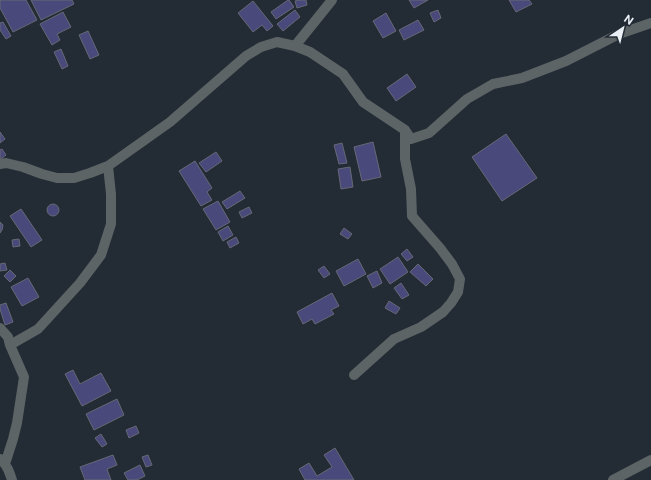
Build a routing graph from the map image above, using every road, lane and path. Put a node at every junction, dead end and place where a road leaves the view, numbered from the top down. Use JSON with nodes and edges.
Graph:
{"nodes":[{"id":1,"x":332,"y":0,"type":"edge"},
{"id":2,"x":651,"y":23,"type":"edge"},
{"id":3,"x":295,"y":46,"type":"junction"},
{"id":4,"x":405,"y":130,"type":"junction"},
{"id":5,"x":0,"y":164,"type":"edge"},
{"id":6,"x":108,"y":166,"type":"junction"},
{"id":7,"x":0,"y":328,"type":"edge"},
{"id":8,"x":10,"y":345,"type":"junction"},
{"id":9,"x":354,"y":375,"type":"dead end"},
{"id":10,"x":651,"y":460,"type":"edge"},
{"id":11,"x":3,"y":462,"type":"edge"},
{"id":12,"x":12,"y":480,"type":"edge"},
{"id":13,"x":613,"y":480,"type":"edge"}],
"edges":[{"from":1,"to":3,"type":"street"},
{"from":2,"to":4,"type":"street"},
{"from":3,"to":4,"type":"street"},
{"from":3,"to":6,"type":"street"},
{"from":4,"to":9,"type":"street"},
{"from":5,"to":6,"type":"street"},
{"from":6,"to":8,"type":"street"},
{"from":7,"to":8,"type":"street"},
{"from":8,"to":11,"type":"street"},
{"from":10,"to":13,"type":"street"},
{"from":11,"to":12,"type":"street"}]}
